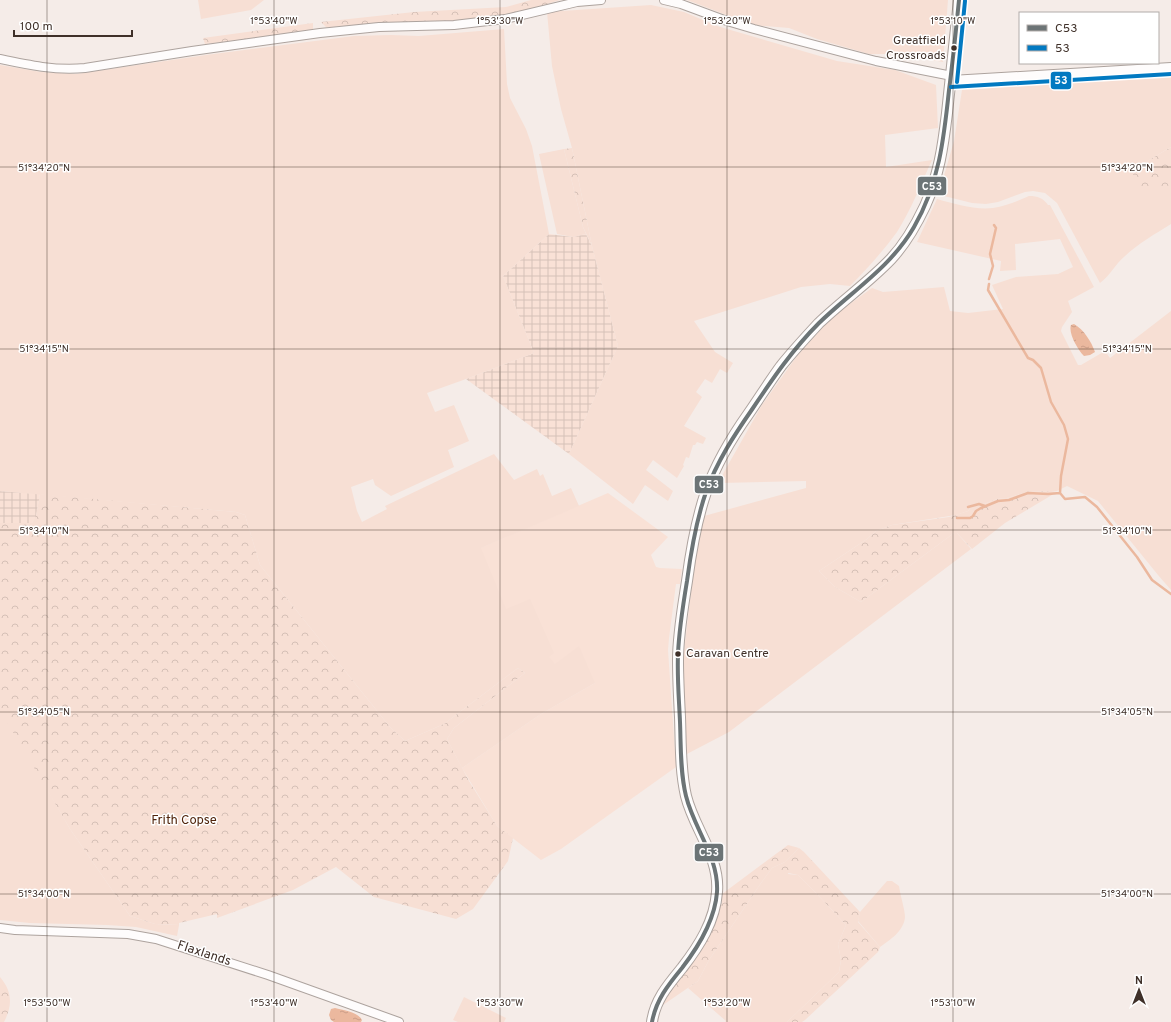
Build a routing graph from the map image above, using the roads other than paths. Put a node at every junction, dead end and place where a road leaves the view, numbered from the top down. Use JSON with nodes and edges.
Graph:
{"nodes":[{"id":1,"x":601,"y":0,"type":"edge"},
{"id":2,"x":664,"y":0,"type":"edge"},
{"id":3,"x":959,"y":0,"type":"edge"},
{"id":4,"x":0,"y":59,"type":"edge"},
{"id":5,"x":1171,"y":68,"type":"edge"},
{"id":6,"x":951,"y":78,"type":"junction"},
{"id":7,"x":0,"y":928,"type":"edge"},
{"id":8,"x":399,"y":1022,"type":"edge"},
{"id":9,"x":652,"y":1022,"type":"edge"}],
"edges":[{"from":1,"to":4,"type":"street"},
{"from":2,"to":6,"type":"street"},
{"from":3,"to":6,"type":"street"},
{"from":5,"to":6,"type":"street"},
{"from":6,"to":9,"type":"street"},
{"from":7,"to":8,"type":"street","name":"Flaxlands"}]}
